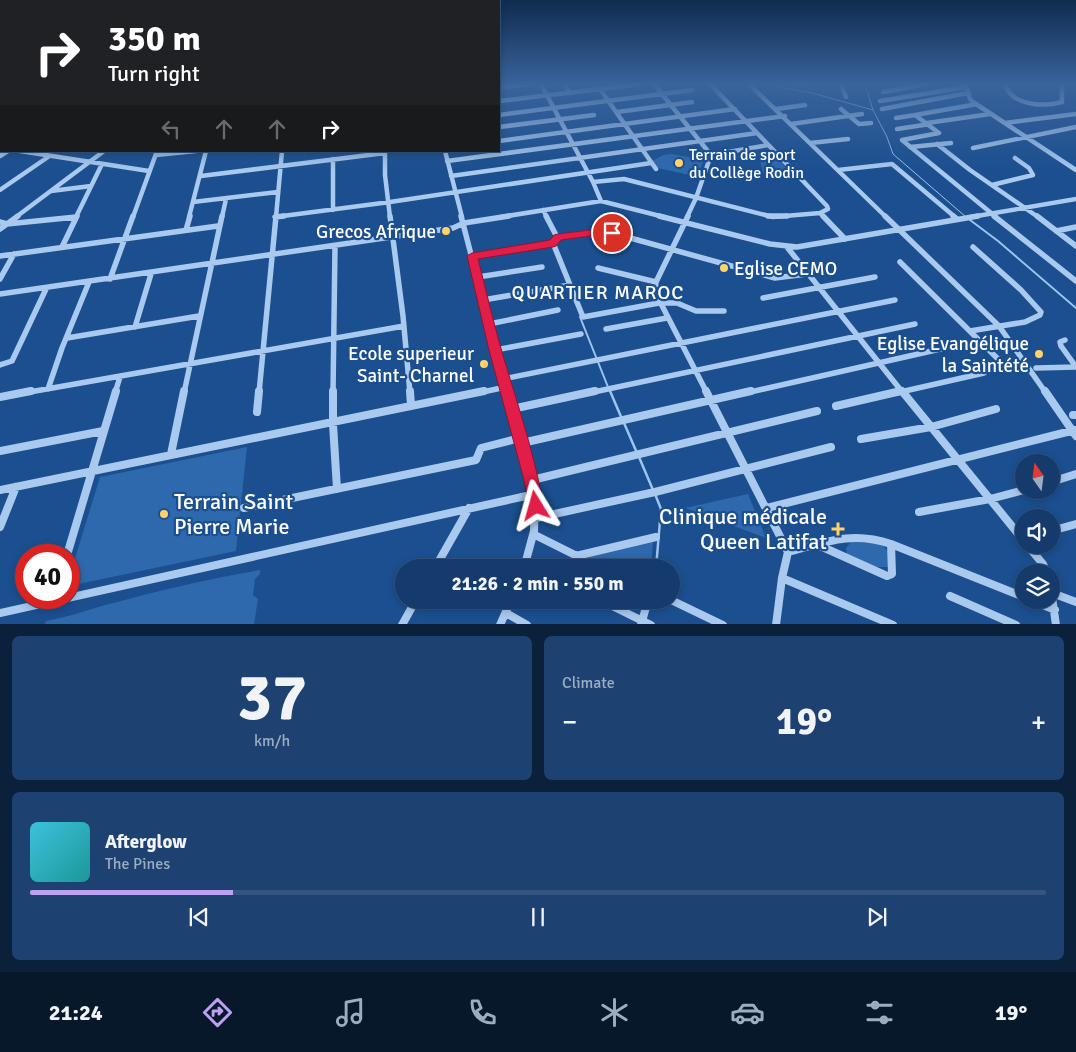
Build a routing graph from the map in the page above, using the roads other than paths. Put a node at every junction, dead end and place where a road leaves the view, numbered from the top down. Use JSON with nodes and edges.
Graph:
{"nodes":[{"id":1,"x":556,"y":113,"type":"edge"},
{"id":2,"x":618,"y":113,"type":"edge"},
{"id":3,"x":677,"y":113,"type":"edge"},
{"id":4,"x":707,"y":113,"type":"edge"},
{"id":5,"x":739,"y":113,"type":"edge"},
{"id":6,"x":781,"y":113,"type":"edge"},
{"id":7,"x":845,"y":113,"type":"edge"},
{"id":8,"x":925,"y":113,"type":"edge"},
{"id":9,"x":862,"y":114,"type":"dead end"},
{"id":10,"x":990,"y":114,"type":"joint"},
{"id":11,"x":1076,"y":114,"type":"edge"},
{"id":12,"x":594,"y":115,"type":"dead end"},
{"id":13,"x":915,"y":115,"type":"junction"},
{"id":14,"x":785,"y":116,"type":"junction"},
{"id":15,"x":849,"y":116,"type":"junction"},
{"id":16,"x":680,"y":117,"type":"junction"},
{"id":17,"x":896,"y":118,"type":"dead end"},
{"id":18,"x":559,"y":120,"type":"junction"},
{"id":19,"x":746,"y":121,"type":"junction"},
{"id":20,"x":871,"y":123,"type":"dead end"},
{"id":21,"x":1005,"y":123,"type":"junction"},
{"id":22,"x":625,"y":124,"type":"junction"},
{"id":23,"x":791,"y":124,"type":"junction"},
{"id":24,"x":928,"y":124,"type":"junction"},
{"id":25,"x":500,"y":127,"type":"edge"},
{"id":26,"x":1076,"y":127,"type":"edge"},
{"id":27,"x":690,"y":129,"type":"junction"},
{"id":28,"x":897,"y":129,"type":"dead end"},
{"id":29,"x":566,"y":132,"type":"junction"},
{"id":30,"x":757,"y":133,"type":"junction"},
{"id":31,"x":634,"y":137,"type":"junction"},
{"id":32,"x":1027,"y":138,"type":"junction"},
{"id":33,"x":848,"y":139,"type":"dead end"},
{"id":34,"x":500,"y":140,"type":"edge"},
{"id":35,"x":700,"y":141,"type":"junction"},
{"id":36,"x":810,"y":143,"type":"junction"},
{"id":37,"x":951,"y":143,"type":"dead end"},
{"id":38,"x":573,"y":144,"type":"junction"},
{"id":39,"x":937,"y":144,"type":"junction"},
{"id":40,"x":768,"y":145,"type":"junction"},
{"id":41,"x":910,"y":147,"type":"junction"},
{"id":42,"x":972,"y":148,"type":"dead end"},
{"id":43,"x":642,"y":149,"type":"junction"},
{"id":44,"x":25,"y":152,"type":"edge"},
{"id":45,"x":103,"y":152,"type":"edge"},
{"id":46,"x":176,"y":152,"type":"edge"},
{"id":47,"x":206,"y":152,"type":"edge"},
{"id":48,"x":282,"y":152,"type":"edge"},
{"id":49,"x":385,"y":152,"type":"edge"},
{"id":50,"x":445,"y":152,"type":"edge"},
{"id":51,"x":157,"y":153,"type":"edge"},
{"id":52,"x":711,"y":155,"type":"junction"},
{"id":53,"x":48,"y":157,"type":"junction"},
{"id":54,"x":580,"y":158,"type":"junction"},
{"id":55,"x":1015,"y":158,"type":"dead end"},
{"id":56,"x":333,"y":159,"type":"junction"},
{"id":57,"x":89,"y":162,"type":"junction"},
{"id":58,"x":448,"y":162,"type":"junction"},
{"id":59,"x":651,"y":163,"type":"junction"},
{"id":60,"x":102,"y":164,"type":"junction"},
{"id":61,"x":281,"y":166,"type":"junction"},
{"id":62,"x":656,"y":169,"type":"dead end"},
{"id":63,"x":838,"y":170,"type":"junction"},
{"id":64,"x":1076,"y":170,"type":"edge"},
{"id":65,"x":150,"y":171,"type":"junction"},
{"id":66,"x":588,"y":172,"type":"junction"},
{"id":67,"x":201,"y":176,"type":"junction"},
{"id":68,"x":452,"y":176,"type":"junction"},
{"id":69,"x":594,"y":182,"type":"junction"},
{"id":70,"x":992,"y":184,"type":"junction"},
{"id":71,"x":91,"y":186,"type":"junction"},
{"id":72,"x":0,"y":190,"type":"edge"},
{"id":73,"x":51,"y":191,"type":"junction"},
{"id":74,"x":278,"y":192,"type":"junction"},
{"id":75,"x":456,"y":193,"type":"junction"},
{"id":76,"x":696,"y":198,"type":"junction"},
{"id":77,"x":226,"y":199,"type":"junction"},
{"id":78,"x":1076,"y":199,"type":"edge"},
{"id":79,"x":601,"y":201,"type":"junction"},
{"id":80,"x":193,"y":202,"type":"junction"},
{"id":81,"x":390,"y":202,"type":"junction"},
{"id":82,"x":1025,"y":208,"type":"junction"},
{"id":83,"x":332,"y":210,"type":"junction"},
{"id":84,"x":544,"y":210,"type":"junction"},
{"id":85,"x":820,"y":212,"type":"junction"},
{"id":86,"x":992,"y":213,"type":"junction"},
{"id":87,"x":76,"y":217,"type":"junction"},
{"id":88,"x":275,"y":218,"type":"junction"},
{"id":89,"x":956,"y":219,"type":"junction"},
{"id":90,"x":0,"y":222,"type":"edge"},
{"id":91,"x":683,"y":222,"type":"junction"},
{"id":92,"x":464,"y":223,"type":"junction"},
{"id":93,"x":7,"y":224,"type":"junction"},
{"id":94,"x":218,"y":226,"type":"junction"},
{"id":95,"x":1076,"y":227,"type":"edge"},
{"id":96,"x":0,"y":229,"type":"edge"},
{"id":97,"x":899,"y":229,"type":"junction"},
{"id":98,"x":186,"y":230,"type":"junction"},
{"id":99,"x":1056,"y":231,"type":"junction"},
{"id":100,"x":393,"y":237,"type":"junction"},
{"id":101,"x":558,"y":237,"type":"junction"},
{"id":102,"x":126,"y":238,"type":"junction"},
{"id":103,"x":845,"y":239,"type":"junction"},
{"id":104,"x":553,"y":243,"type":"junction"},
{"id":105,"x":335,"y":246,"type":"junction"},
{"id":106,"x":1076,"y":246,"type":"edge"},
{"id":107,"x":62,"y":247,"type":"junction"},
{"id":108,"x":787,"y":247,"type":"junction"},
{"id":109,"x":974,"y":247,"type":"dead end"},
{"id":110,"x":672,"y":250,"type":"junction"},
{"id":111,"x":14,"y":254,"type":"junction"},
{"id":112,"x":272,"y":255,"type":"junction"},
{"id":113,"x":0,"y":256,"type":"edge"},
{"id":114,"x":472,"y":256,"type":"junction"},
{"id":115,"x":900,"y":262,"type":"dead end"},
{"id":116,"x":210,"y":265,"type":"junction"},
{"id":117,"x":542,"y":267,"type":"dead end"},
{"id":118,"x":598,"y":268,"type":"dead end"},
{"id":119,"x":151,"y":274,"type":"junction"},
{"id":120,"x":808,"y":274,"type":"junction"},
{"id":121,"x":478,"y":277,"type":"junction"},
{"id":122,"x":875,"y":277,"type":"dead end"},
{"id":123,"x":0,"y":279,"type":"edge"},
{"id":124,"x":110,"y":279,"type":"junction"},
{"id":125,"x":1076,"y":281,"type":"edge"},
{"id":126,"x":89,"y":282,"type":"junction"},
{"id":127,"x":656,"y":282,"type":"junction"},
{"id":128,"x":570,"y":284,"type":"junction"},
{"id":129,"x":818,"y":288,"type":"junction"},
{"id":130,"x":46,"y":289,"type":"junction"},
{"id":131,"x":0,"y":294,"type":"edge"},
{"id":132,"x":763,"y":298,"type":"dead end"},
{"id":133,"x":483,"y":300,"type":"junction"},
{"id":134,"x":895,"y":300,"type":"dead end"},
{"id":135,"x":659,"y":302,"type":"junction"},
{"id":136,"x":558,"y":310,"type":"dead end"},
{"id":137,"x":724,"y":311,"type":"dead end"},
{"id":138,"x":837,"y":311,"type":"junction"},
{"id":139,"x":199,"y":316,"type":"junction"},
{"id":140,"x":667,"y":318,"type":"junction"},
{"id":141,"x":489,"y":324,"type":"junction"},
{"id":142,"x":915,"y":324,"type":"dead end"},
{"id":143,"x":404,"y":326,"type":"junction"},
{"id":144,"x":999,"y":326,"type":"junction"},
{"id":145,"x":135,"y":327,"type":"junction"},
{"id":146,"x":606,"y":329,"type":"dead end"},
{"id":147,"x":970,"y":331,"type":"junction"},
{"id":148,"x":581,"y":334,"type":"dead end"},
{"id":149,"x":857,"y":336,"type":"junction"},
{"id":150,"x":67,"y":338,"type":"junction"},
{"id":151,"x":334,"y":338,"type":"junction"},
{"id":152,"x":1065,"y":340,"type":"dead end"},
{"id":153,"x":680,"y":342,"type":"junction"},
{"id":154,"x":958,"y":346,"type":"dead end"},
{"id":155,"x":495,"y":350,"type":"junction"},
{"id":156,"x":263,"y":351,"type":"junction"},
{"id":157,"x":998,"y":358,"type":"dead end"},
{"id":158,"x":880,"y":364,"type":"junction"},
{"id":159,"x":0,"y":365,"type":"edge"},
{"id":160,"x":190,"y":365,"type":"junction"},
{"id":161,"x":1076,"y":367,"type":"edge"},
{"id":162,"x":1036,"y":368,"type":"dead end"},
{"id":163,"x":695,"y":370,"type":"junction"},
{"id":164,"x":984,"y":373,"type":"dead end"},
{"id":165,"x":120,"y":377,"type":"junction"},
{"id":166,"x":503,"y":378,"type":"junction"},
{"id":167,"x":506,"y":387,"type":"junction"},
{"id":168,"x":48,"y":389,"type":"junction"},
{"id":169,"x":903,"y":392,"type":"junction"},
{"id":170,"x":0,"y":397,"type":"edge"},
{"id":171,"x":711,"y":401,"type":"junction"},
{"id":172,"x":410,"y":406,"type":"junction"},
{"id":173,"x":836,"y":406,"type":"dead end"},
{"id":174,"x":512,"y":409,"type":"junction"},
{"id":175,"x":996,"y":409,"type":"dead end"},
{"id":176,"x":817,"y":411,"type":"dead end"},
{"id":177,"x":257,"y":412,"type":"dead end"},
{"id":178,"x":333,"y":424,"type":"junction"},
{"id":179,"x":931,"y":426,"type":"junction"},
{"id":180,"x":103,"y":431,"type":"junction"},
{"id":181,"x":1075,"y":432,"type":"edge"},
{"id":182,"x":728,"y":434,"type":"junction"},
{"id":183,"x":861,"y":439,"type":"dead end"},
{"id":184,"x":521,"y":441,"type":"junction"},
{"id":185,"x":831,"y":447,"type":"dead end"},
{"id":186,"x":0,"y":451,"type":"edge"},
{"id":187,"x":171,"y":454,"type":"junction"},
{"id":188,"x":958,"y":460,"type":"junction"},
{"id":189,"x":746,"y":470,"type":"junction"},
{"id":190,"x":92,"y":471,"type":"junction"},
{"id":191,"x":1076,"y":474,"type":"edge"},
{"id":192,"x":1060,"y":479,"type":"edge"},
{"id":193,"x":532,"y":480,"type":"junction"},
{"id":194,"x":16,"y":487,"type":"junction"},
{"id":195,"x":337,"y":489,"type":"junction"},
{"id":196,"x":0,"y":490,"type":"edge"},
{"id":197,"x":1015,"y":492,"type":"edge"},
{"id":198,"x":535,"y":494,"type":"junction"},
{"id":199,"x":990,"y":499,"type":"junction"},
{"id":200,"x":244,"y":508,"type":"dead end"},
{"id":201,"x":469,"y":508,"type":"junction"},
{"id":202,"x":767,"y":508,"type":"junction"},
{"id":203,"x":919,"y":512,"type":"dead end"},
{"id":204,"x":536,"y":518,"type":"junction"},
{"id":205,"x":1076,"y":524,"type":"edge"},
{"id":206,"x":0,"y":527,"type":"edge"},
{"id":207,"x":1060,"y":528,"type":"edge"},
{"id":208,"x":1015,"y":530,"type":"edge"},
{"id":209,"x":535,"y":536,"type":"junction"},
{"id":210,"x":656,"y":537,"type":"dead end"},
{"id":211,"x":70,"y":544,"type":"edge"},
{"id":212,"x":891,"y":544,"type":"junction"},
{"id":213,"x":818,"y":545,"type":"junction"},
{"id":214,"x":788,"y":552,"type":"junction"},
{"id":215,"x":1035,"y":554,"type":"edge"},
{"id":216,"x":576,"y":556,"type":"junction"},
{"id":217,"x":440,"y":559,"type":"edge"},
{"id":218,"x":529,"y":559,"type":"edge"},
{"id":219,"x":582,"y":559,"type":"edge"},
{"id":220,"x":1043,"y":564,"type":"edge"},
{"id":221,"x":782,"y":578,"type":"junction"},
{"id":222,"x":80,"y":593,"type":"edge"},
{"id":223,"x":1015,"y":593,"type":"edge"},
{"id":224,"x":1060,"y":595,"type":"edge"},
{"id":225,"x":950,"y":596,"type":"dead end"},
{"id":226,"x":1076,"y":602,"type":"edge"},
{"id":227,"x":680,"y":604,"type":"edge"},
{"id":228,"x":18,"y":609,"type":"edge"},
{"id":229,"x":411,"y":609,"type":"edge"},
{"id":230,"x":508,"y":609,"type":"edge"},
{"id":231,"x":617,"y":609,"type":"edge"},
{"id":232,"x":646,"y":609,"type":"edge"},
{"id":233,"x":1054,"y":610,"type":"edge"},
{"id":234,"x":506,"y":613,"type":"junction"},
{"id":235,"x":0,"y":614,"type":"edge"},
{"id":236,"x":642,"y":622,"type":"edge"},
{"id":237,"x":402,"y":624,"type":"edge"},
{"id":238,"x":500,"y":624,"type":"edge"},
{"id":239,"x":527,"y":624,"type":"edge"},
{"id":240,"x":651,"y":624,"type":"edge"},
{"id":241,"x":723,"y":624,"type":"edge"},
{"id":242,"x":776,"y":624,"type":"edge"},
{"id":243,"x":893,"y":624,"type":"edge"},
{"id":244,"x":1016,"y":624,"type":"edge"},
{"id":245,"x":1056,"y":624,"type":"edge"}],
"edges":[{"from":1,"to":18,"type":"street"},
{"from":2,"to":22,"type":"street"},
{"from":3,"to":16,"type":"street"},
{"from":4,"to":16,"type":"street"},
{"from":5,"to":19,"type":"street"},
{"from":6,"to":14,"type":"street"},
{"from":7,"to":15,"type":"street"},
{"from":8,"to":13,"type":"street"},
{"from":9,"to":15,"type":"street"},
{"from":10,"to":21,"type":"street"},
{"from":10,"to":24,"type":"street"},
{"from":11,"to":21,"type":"street"},
{"from":12,"to":18,"type":"street"},
{"from":13,"to":17,"type":"street"},
{"from":13,"to":24,"type":"street"},
{"from":14,"to":19,"type":"street"},
{"from":14,"to":23,"type":"street"},
{"from":15,"to":20,"type":"street"},
{"from":15,"to":23,"type":"street"},
{"from":16,"to":22,"type":"street"},
{"from":16,"to":27,"type":"street"},
{"from":18,"to":25,"type":"street"},
{"from":18,"to":29,"type":"street"},
{"from":19,"to":27,"type":"street"},
{"from":19,"to":30,"type":"street"},
{"from":21,"to":32,"type":"street"},
{"from":22,"to":29,"type":"street"},
{"from":22,"to":31,"type":"street"},
{"from":23,"to":36,"type":"street"},
{"from":24,"to":28,"type":"street"},
{"from":24,"to":41,"type":"street"},
{"from":26,"to":32,"type":"street"},
{"from":27,"to":31,"type":"street"},
{"from":27,"to":35,"type":"street"},
{"from":29,"to":34,"type":"street"},
{"from":29,"to":38,"type":"street"},
{"from":30,"to":35,"type":"street"},
{"from":30,"to":40,"type":"street"},
{"from":31,"to":38,"type":"street"},
{"from":31,"to":43,"type":"street"},
{"from":32,"to":42,"type":"street"},
{"from":32,"to":64,"type":"street"},
{"from":33,"to":36,"type":"street"},
{"from":35,"to":43,"type":"street"},
{"from":35,"to":52,"type":"street"},
{"from":36,"to":63,"type":"street"},
{"from":37,"to":39,"type":"street"},
{"from":38,"to":54,"type":"street"},
{"from":38,"to":58,"type":"street"},
{"from":39,"to":41,"type":"street"},
{"from":39,"to":70,"type":"street"},
{"from":40,"to":52,"type":"street"},
{"from":40,"to":85,"type":"street"},
{"from":41,"to":86,"type":"street"},
{"from":43,"to":54,"type":"street"},
{"from":43,"to":59,"type":"street"},
{"from":44,"to":53,"type":"street"},
{"from":45,"to":57,"type":"street"},
{"from":46,"to":51,"type":"street"},
{"from":47,"to":67,"type":"street"},
{"from":48,"to":61,"type":"street"},
{"from":49,"to":56,"type":"street"},
{"from":49,"to":81,"type":"street"},
{"from":50,"to":58,"type":"street"},
{"from":51,"to":65,"type":"street"},
{"from":52,"to":76,"type":"street"},
{"from":53,"to":57,"type":"street"},
{"from":53,"to":72,"type":"street"},
{"from":54,"to":66,"type":"street"},
{"from":54,"to":68,"type":"street"},
{"from":55,"to":70,"type":"street"},
{"from":56,"to":61,"type":"street"},
{"from":56,"to":83,"type":"street"},
{"from":57,"to":60,"type":"street"},
{"from":57,"to":73,"type":"street"},
{"from":58,"to":68,"type":"street"},
{"from":59,"to":62,"type":"street"},
{"from":59,"to":66,"type":"street"},
{"from":60,"to":65,"type":"street"},
{"from":60,"to":71,"type":"street"},
{"from":61,"to":67,"type":"street"},
{"from":61,"to":74,"type":"street"},
{"from":63,"to":89,"type":"street"},
{"from":63,"to":97,"type":"street"},
{"from":65,"to":102,"type":"street"},
{"from":66,"to":69,"type":"street"},
{"from":66,"to":75,"type":"street"},
{"from":67,"to":80,"type":"street"},
{"from":68,"to":75,"type":"street"},
{"from":69,"to":76,"type":"street"},
{"from":69,"to":79,"type":"street"},
{"from":70,"to":82,"type":"street"},
{"from":71,"to":73,"type":"street"},
{"from":71,"to":87,"type":"street"},
{"from":73,"to":93,"type":"street"},
{"from":74,"to":77,"type":"street"},
{"from":74,"to":88,"type":"street"},
{"from":75,"to":81,"type":"street"},
{"from":75,"to":92,"type":"street"},
{"from":76,"to":85,"type":"street"},
{"from":76,"to":91,"type":"street"},
{"from":77,"to":80,"type":"street"},
{"from":77,"to":94,"type":"street"},
{"from":78,"to":82,"type":"street"},
{"from":79,"to":84,"type":"street"},
{"from":79,"to":91,"type":"street"},
{"from":80,"to":98,"type":"street"},
{"from":81,"to":83,"type":"street"},
{"from":81,"to":100,"type":"street"},
{"from":82,"to":86,"type":"street"},
{"from":82,"to":99,"type":"street"},
{"from":83,"to":88,"type":"street"},
{"from":84,"to":92,"type":"street"},
{"from":84,"to":101,"type":"street"},
{"from":85,"to":103,"type":"street"},
{"from":86,"to":89,"type":"street"},
{"from":86,"to":125,"type":"street"},
{"from":87,"to":93,"type":"street"},
{"from":87,"to":107,"type":"street"},
{"from":88,"to":112,"type":"street"},
{"from":89,"to":97,"type":"street"},
{"from":90,"to":93,"type":"street"},
{"from":91,"to":108,"type":"street"},
{"from":91,"to":110,"type":"street"},
{"from":92,"to":100,"type":"street"},
{"from":92,"to":114,"type":"street"},
{"from":93,"to":96,"type":"street"},
{"from":94,"to":98,"type":"street"},
{"from":94,"to":116,"type":"street"},
{"from":95,"to":99,"type":"street"},
{"from":97,"to":103,"type":"street"},
{"from":97,"to":144,"type":"street"},
{"from":98,"to":102,"type":"street"},
{"from":99,"to":106,"type":"street"},
{"from":100,"to":105,"type":"street"},
{"from":100,"to":143,"type":"street"},
{"from":101,"to":104,"type":"street"},
{"from":101,"to":110,"type":"street"},
{"from":102,"to":107,"type":"street"},
{"from":102,"to":124,"type":"street"},
{"from":103,"to":108,"type":"street"},
{"from":104,"to":114,"type":"street"},
{"from":104,"to":128,"type":"street"},
{"from":105,"to":112,"type":"street"},
{"from":105,"to":151,"type":"street"},
{"from":107,"to":111,"type":"street"},
{"from":108,"to":120,"type":"street"},
{"from":109,"to":144,"type":"street"},
{"from":110,"to":120,"type":"street"},
{"from":110,"to":127,"type":"street"},
{"from":111,"to":113,"type":"street"},
{"from":111,"to":123,"type":"street"},
{"from":112,"to":116,"type":"street"},
{"from":112,"to":156,"type":"street"},
{"from":114,"to":121,"type":"street"},
{"from":115,"to":147,"type":"street"},
{"from":116,"to":119,"type":"street"},
{"from":116,"to":139,"type":"street"},
{"from":117,"to":121,"type":"street"},
{"from":118,"to":127,"type":"street"},
{"from":119,"to":124,"type":"street"},
{"from":119,"to":145,"type":"street"},
{"from":120,"to":129,"type":"street"},
{"from":121,"to":133,"type":"street"},
{"from":122,"to":129,"type":"street"},
{"from":124,"to":126,"type":"street"},
{"from":126,"to":130,"type":"street"},
{"from":126,"to":150,"type":"street"},
{"from":127,"to":135,"type":"street"},
{"from":128,"to":133,"type":"street"},
{"from":128,"to":135,"type":"street"},
{"from":129,"to":132,"type":"street"},
{"from":129,"to":138,"type":"street"},
{"from":130,"to":131,"type":"street"},
{"from":130,"to":159,"type":"street"},
{"from":133,"to":141,"type":"street"},
{"from":134,"to":138,"type":"street"},
{"from":135,"to":137,"type":"street"},
{"from":135,"to":140,"type":"street"},
{"from":136,"to":141,"type":"street"},
{"from":138,"to":149,"type":"street"},
{"from":138,"to":153,"type":"street"},
{"from":139,"to":145,"type":"street"},
{"from":139,"to":160,"type":"street"},
{"from":140,"to":146,"type":"street"},
{"from":140,"to":153,"type":"street"},
{"from":141,"to":155,"type":"street"},
{"from":142,"to":149,"type":"street"},
{"from":143,"to":151,"type":"street"},
{"from":143,"to":172,"type":"street"},
{"from":144,"to":147,"type":"street"},
{"from":144,"to":181,"type":"street"},
{"from":145,"to":150,"type":"street"},
{"from":147,"to":157,"type":"street"},
{"from":148,"to":155,"type":"street"},
{"from":149,"to":158,"type":"street"},
{"from":149,"to":163,"type":"street"},
{"from":150,"to":168,"type":"street"},
{"from":151,"to":156,"type":"street"},
{"from":151,"to":178,"type":"street"},
{"from":152,"to":161,"type":"street"},
{"from":153,"to":163,"type":"street"},
{"from":153,"to":166,"type":"street"},
{"from":154,"to":158,"type":"street"},
{"from":155,"to":166,"type":"street"},
{"from":156,"to":160,"type":"street"},
{"from":156,"to":177,"type":"street"},
{"from":158,"to":169,"type":"street"},
{"from":158,"to":171,"type":"street"},
{"from":160,"to":165,"type":"street"},
{"from":160,"to":187,"type":"street"},
{"from":161,"to":162,"type":"street"},
{"from":163,"to":171,"type":"street"},
{"from":163,"to":174,"type":"street"},
{"from":164,"to":169,"type":"street"},
{"from":165,"to":168,"type":"street"},
{"from":165,"to":180,"type":"street"},
{"from":166,"to":167,"type":"street"},
{"from":167,"to":172,"type":"street"},
{"from":167,"to":174,"type":"street"},
{"from":168,"to":170,"type":"street"},
{"from":169,"to":173,"type":"street"},
{"from":169,"to":179,"type":"street"},
{"from":171,"to":182,"type":"street"},
{"from":171,"to":184,"type":"street"},
{"from":172,"to":178,"type":"street"},
{"from":174,"to":184,"type":"street"},
{"from":175,"to":179,"type":"street"},
{"from":176,"to":182,"type":"street"},
{"from":178,"to":187,"type":"street"},
{"from":178,"to":195,"type":"street"},
{"from":179,"to":183,"type":"street"},
{"from":179,"to":188,"type":"street"},
{"from":180,"to":186,"type":"street"},
{"from":180,"to":190,"type":"street"},
{"from":181,"to":188,"type":"street"},
{"from":182,"to":189,"type":"street"},
{"from":182,"to":193,"type":"street"},
{"from":184,"to":193,"type":"street"},
{"from":184,"to":195,"type":"street"},
{"from":185,"to":189,"type":"street"},
{"from":187,"to":190,"type":"street"},
{"from":188,"to":199,"type":"street"},
{"from":188,"to":202,"type":"street"},
{"from":189,"to":202,"type":"street"},
{"from":189,"to":204,"type":"street"},
{"from":190,"to":194,"type":"street"},
{"from":190,"to":211,"type":"street"},
{"from":191,"to":192,"type":"street"},
{"from":193,"to":198,"type":"street"},
{"from":194,"to":196,"type":"street"},
{"from":194,"to":206,"type":"street"},
{"from":195,"to":200,"type":"street"},
{"from":197,"to":199,"type":"street"},
{"from":198,"to":201,"type":"street"},
{"from":198,"to":204,"type":"street"},
{"from":199,"to":203,"type":"street"},
{"from":199,"to":208,"type":"street"},
{"from":201,"to":217,"type":"street"},
{"from":201,"to":222,"type":"street"},
{"from":202,"to":214,"type":"street"},
{"from":204,"to":209,"type":"street"},
{"from":205,"to":207,"type":"street"},
{"from":209,"to":216,"type":"street"},
{"from":209,"to":218,"type":"street"},
{"from":210,"to":216,"type":"street"},
{"from":212,"to":213,"type":"street"},
{"from":212,"to":213,"type":"street"},
{"from":212,"to":223,"type":"street"},
{"from":213,"to":214,"type":"street"},
{"from":214,"to":221,"type":"street"},
{"from":215,"to":220,"type":"street"},
{"from":216,"to":219,"type":"street"},
{"from":221,"to":242,"type":"street"},
{"from":221,"to":243,"type":"street"},
{"from":224,"to":226,"type":"street"},
{"from":225,"to":244,"type":"street"},
{"from":227,"to":241,"type":"street"},
{"from":228,"to":235,"type":"street"},
{"from":229,"to":237,"type":"street"},
{"from":230,"to":234,"type":"street"},
{"from":231,"to":236,"type":"street"},
{"from":232,"to":236,"type":"street"},
{"from":233,"to":245,"type":"street"},
{"from":234,"to":238,"type":"street"},
{"from":234,"to":239,"type":"street"},
{"from":236,"to":240,"type":"street"}]}
